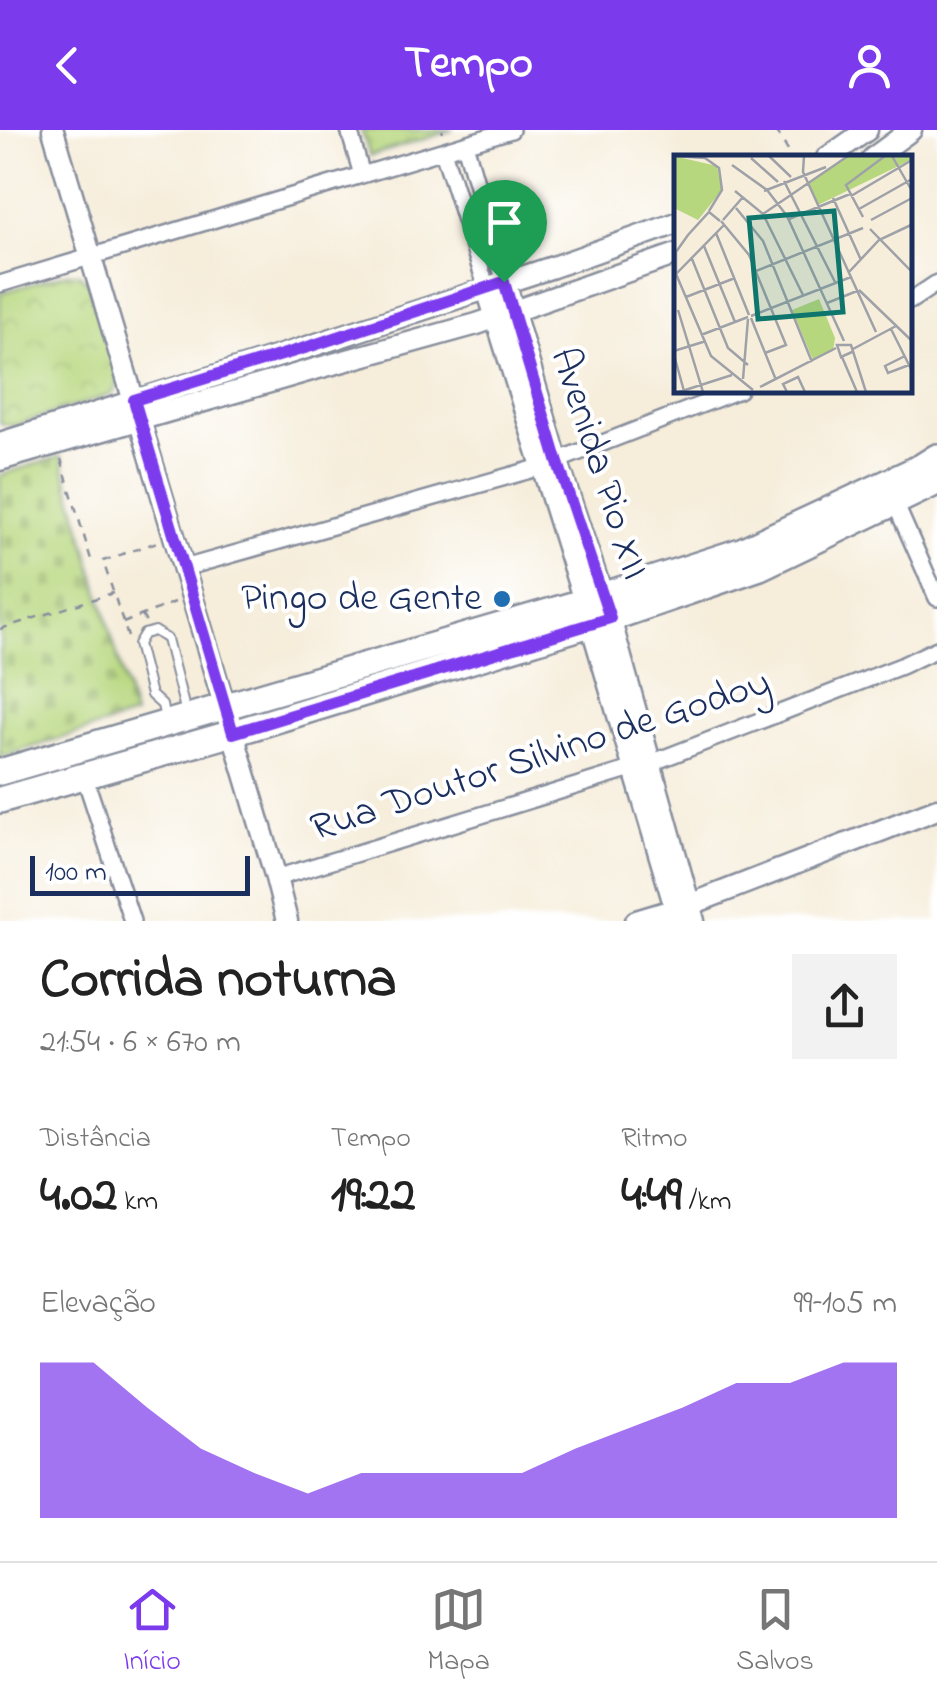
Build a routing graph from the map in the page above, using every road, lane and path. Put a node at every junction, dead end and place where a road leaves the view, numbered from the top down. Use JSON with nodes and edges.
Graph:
{"nodes":[{"id":1,"x":53,"y":130,"type":"edge"},
{"id":2,"x":349,"y":130,"type":"edge"},
{"id":3,"x":511,"y":130,"type":"edge"},
{"id":4,"x":776,"y":130,"type":"edge"},
{"id":5,"x":867,"y":130,"type":"edge"},
{"id":6,"x":912,"y":130,"type":"edge"},
{"id":7,"x":465,"y":144,"type":"junction"},
{"id":8,"x":443,"y":151,"type":"junction"},
{"id":9,"x":790,"y":155,"type":"edge"},
{"id":10,"x":830,"y":155,"type":"edge"},
{"id":11,"x":877,"y":155,"type":"edge"},
{"id":12,"x":362,"y":175,"type":"junction"},
{"id":13,"x":674,"y":225,"type":"edge"},
{"id":14,"x":674,"y":255,"type":"edge"},
{"id":15,"x":91,"y":256,"type":"junction"},
{"id":16,"x":937,"y":283,"type":"edge"},
{"id":17,"x":0,"y":284,"type":"edge"},
{"id":18,"x":496,"y":285,"type":"junction"},
{"id":19,"x":912,"y":300,"type":"edge"},
{"id":20,"x":505,"y":315,"type":"junction"},
{"id":21,"x":734,"y":392,"type":"edge"},
{"id":22,"x":136,"y":410,"type":"junction"},
{"id":23,"x":0,"y":446,"type":"edge"},
{"id":24,"x":60,"y":456,"type":"dead end"},
{"id":25,"x":937,"y":456,"type":"edge"},
{"id":26,"x":549,"y":464,"type":"junction"},
{"id":27,"x":937,"y":482,"type":"edge"},
{"id":28,"x":895,"y":502,"type":"junction"},
{"id":29,"x":162,"y":540,"type":"dead end"},
{"id":30,"x":92,"y":562,"type":"dead end"},
{"id":31,"x":184,"y":568,"type":"junction"},
{"id":32,"x":114,"y":593,"type":"junction"},
{"id":33,"x":937,"y":598,"type":"edge"},
{"id":34,"x":181,"y":600,"type":"dead end"},
{"id":35,"x":597,"y":610,"type":"junction"},
{"id":36,"x":142,"y":615,"type":"junction"},
{"id":37,"x":150,"y":622,"type":"dead end"},
{"id":38,"x":123,"y":623,"type":"junction"},
{"id":39,"x":0,"y":629,"type":"edge"},
{"id":40,"x":135,"y":634,"type":"dead end"},
{"id":41,"x":937,"y":649,"type":"edge"},
{"id":42,"x":225,"y":707,"type":"junction"},
{"id":43,"x":177,"y":720,"type":"junction"},
{"id":44,"x":233,"y":733,"type":"junction"},
{"id":45,"x":642,"y":766,"type":"junction"},
{"id":46,"x":0,"y":772,"type":"edge"},
{"id":47,"x":84,"y":775,"type":"junction"},
{"id":48,"x":0,"y":800,"type":"edge"},
{"id":49,"x":937,"y":809,"type":"edge"},
{"id":50,"x":276,"y":878,"type":"junction"},
{"id":51,"x":685,"y":914,"type":"edge"},
{"id":52,"x":132,"y":921,"type":"edge"},
{"id":53,"x":286,"y":921,"type":"edge"},
{"id":54,"x":636,"y":921,"type":"edge"}],
"edges":[{"from":1,"to":15,"type":"street"},
{"from":2,"to":12,"type":"street"},
{"from":3,"to":7,"type":"street"},
{"from":4,"to":9,"type":"path"},
{"from":5,"to":10,"type":"street"},
{"from":6,"to":11,"type":"street"},
{"from":7,"to":8,"type":"street"},
{"from":7,"to":18,"type":"street","name":"Avenida Pio XII"},
{"from":8,"to":12,"type":"street"},
{"from":8,"to":18,"type":"street","name":"Avenida Pio XII"},
{"from":12,"to":15,"type":"street"},
{"from":13,"to":18,"type":"street"},
{"from":14,"to":20,"type":"street"},
{"from":15,"to":17,"type":"street"},
{"from":15,"to":22,"type":"street"},
{"from":16,"to":19,"type":"street"},
{"from":18,"to":20,"type":"street","name":"Avenida Pio XII"},
{"from":18,"to":22,"type":"street"},
{"from":20,"to":22,"type":"street"},
{"from":20,"to":26,"type":"street","name":"Avenida Pio XII"},
{"from":21,"to":26,"type":"street"},
{"from":22,"to":23,"type":"street"},
{"from":22,"to":31,"type":"street"},
{"from":24,"to":30,"type":"path"},
{"from":25,"to":35,"type":"main road"},
{"from":26,"to":31,"type":"street"},
{"from":26,"to":35,"type":"street","name":"Avenida Pio XII"},
{"from":27,"to":28,"type":"main road"},
{"from":28,"to":33,"type":"street"},
{"from":28,"to":35,"type":"main road"},
{"from":29,"to":32,"type":"path"},
{"from":31,"to":42,"type":"street"},
{"from":32,"to":38,"type":"path"},
{"from":32,"to":39,"type":"path"},
{"from":34,"to":36,"type":"path"},
{"from":35,"to":42,"type":"main road"},
{"from":35,"to":44,"type":"main road"},
{"from":35,"to":45,"type":"street","name":"Avenida Pio XII"},
{"from":36,"to":37,"type":"path"},
{"from":36,"to":38,"type":"path"},
{"from":38,"to":40,"type":"path"},
{"from":41,"to":45,"type":"street","name":"Rua Doutor Silvino de Godoy"},
{"from":42,"to":43,"type":"main road"},
{"from":42,"to":44,"type":"street"},
{"from":43,"to":43,"type":"lane"},
{"from":43,"to":46,"type":"main road"},
{"from":44,"to":47,"type":"main road"},
{"from":44,"to":50,"type":"street"},
{"from":45,"to":50,"type":"street","name":"Rua Doutor Silvino de Godoy"},
{"from":45,"to":51,"type":"street","name":"Avenida Pio XII"},
{"from":47,"to":48,"type":"main road"},
{"from":47,"to":52,"type":"street"},
{"from":49,"to":51,"type":"street"},
{"from":50,"to":53,"type":"street"},
{"from":51,"to":54,"type":"street"}]}
